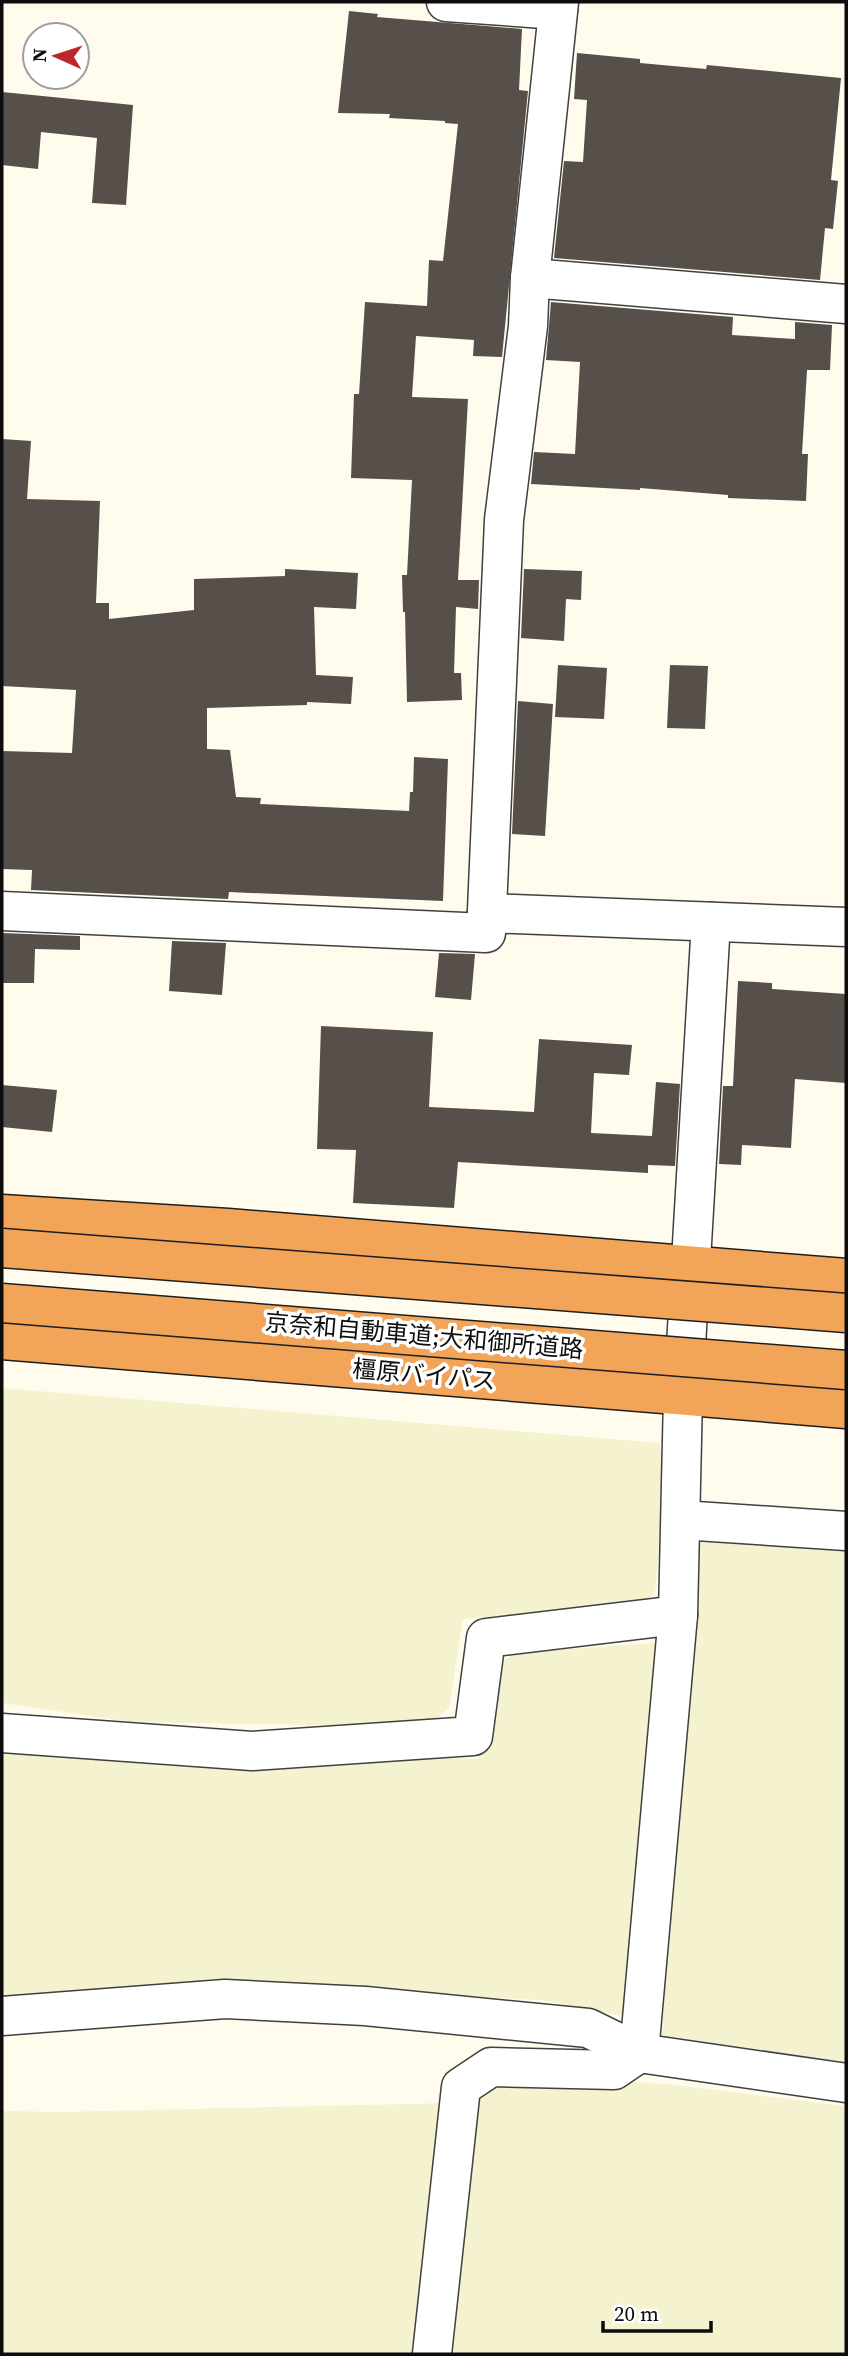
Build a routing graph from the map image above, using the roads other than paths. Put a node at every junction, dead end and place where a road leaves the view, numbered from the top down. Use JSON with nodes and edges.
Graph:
{"nodes":[{"id":1,"x":446,"y":2,"type":"edge"},
{"id":2,"x":559,"y":6,"type":"edge"},
{"id":3,"x":530,"y":278,"type":"junction"},
{"id":4,"x":846,"y":304,"type":"edge"},
{"id":5,"x":2,"y":911,"type":"edge"},
{"id":6,"x":487,"y":913,"type":"junction"},
{"id":7,"x":711,"y":922,"type":"junction"},
{"id":8,"x":846,"y":927,"type":"edge"},
{"id":9,"x":2,"y":1214,"type":"edge"},
{"id":10,"x":2,"y":1248,"type":"edge"},
{"id":11,"x":691,"y":1266,"type":"junction"},
{"id":12,"x":846,"y":1278,"type":"edge"},
{"id":13,"x":2,"y":1303,"type":"edge"},
{"id":14,"x":846,"y":1313,"type":"edge"},
{"id":15,"x":2,"y":1340,"type":"edge"},
{"id":16,"x":846,"y":1370,"type":"edge"},
{"id":17,"x":683,"y":1396,"type":"junction"},
{"id":18,"x":846,"y":1409,"type":"edge"},
{"id":19,"x":681,"y":1520,"type":"junction"},
{"id":20,"x":846,"y":1531,"type":"edge"},
{"id":21,"x":678,"y":1615,"type":"junction"},
{"id":22,"x":2,"y":1733,"type":"edge"},
{"id":23,"x":2,"y":2016,"type":"edge"},
{"id":24,"x":639,"y":2053,"type":"junction"},
{"id":25,"x":846,"y":2083,"type":"edge"},
{"id":26,"x":432,"y":2354,"type":"edge"}],
"edges":[{"from":1,"to":2,"type":"street"},
{"from":2,"to":3,"type":"street"},
{"from":3,"to":4,"type":"street"},
{"from":3,"to":6,"type":"street"},
{"from":5,"to":6,"type":"street"},
{"from":6,"to":7,"type":"street"},
{"from":7,"to":8,"type":"street"},
{"from":7,"to":11,"type":"street"},
{"from":9,"to":11,"type":"highway"},
{"from":10,"to":14,"type":"highway","bridge":true},
{"from":11,"to":12,"type":"highway"},
{"from":11,"to":17,"type":"street"},
{"from":13,"to":16,"type":"highway","name":"京奈和自動車道;大和御所道路","bridge":true},
{"from":15,"to":17,"type":"highway","name":"橿原バイパス"},
{"from":17,"to":18,"type":"highway","name":"橿原バイパス"},
{"from":17,"to":19,"type":"street"},
{"from":19,"to":20,"type":"street"},
{"from":19,"to":21,"type":"street"},
{"from":21,"to":22,"type":"street"},
{"from":21,"to":24,"type":"street"},
{"from":23,"to":24,"type":"street"},
{"from":24,"to":25,"type":"street"},
{"from":24,"to":26,"type":"street"}]}
